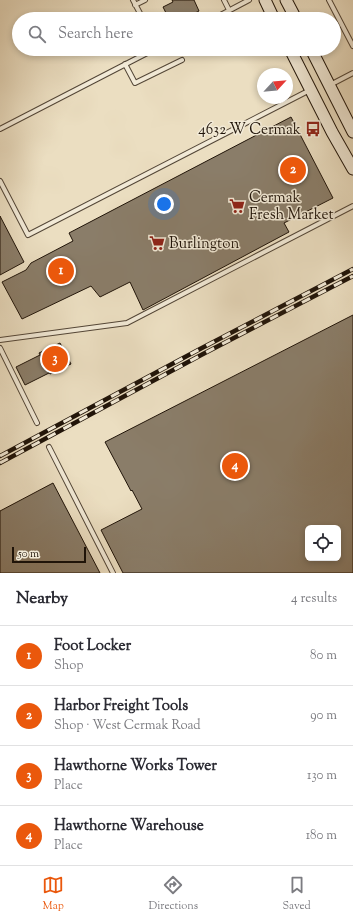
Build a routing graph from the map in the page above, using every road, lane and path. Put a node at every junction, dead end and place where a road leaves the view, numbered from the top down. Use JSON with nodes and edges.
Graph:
{"nodes":[{"id":1,"x":133,"y":0,"type":"edge"},
{"id":2,"x":145,"y":0,"type":"edge"},
{"id":3,"x":224,"y":0,"type":"edge"},
{"id":4,"x":249,"y":0,"type":"edge"},
{"id":5,"x":265,"y":0,"type":"edge"},
{"id":6,"x":286,"y":0,"type":"edge"},
{"id":7,"x":329,"y":0,"type":"edge"},
{"id":8,"x":135,"y":5,"type":"junction"},
{"id":9,"x":229,"y":10,"type":"junction"},
{"id":10,"x":139,"y":12,"type":"edge"},
{"id":11,"x":225,"y":12,"type":"edge"},
{"id":12,"x":271,"y":12,"type":"edge"},
{"id":13,"x":292,"y":12,"type":"edge"},
{"id":14,"x":335,"y":12,"type":"edge"},
{"id":15,"x":341,"y":23,"type":"edge"},
{"id":16,"x":353,"y":46,"type":"edge"},
{"id":17,"x":141,"y":56,"type":"edge"},
{"id":18,"x":294,"y":56,"type":"edge"},
{"id":19,"x":315,"y":56,"type":"edge"},
{"id":20,"x":182,"y":60,"type":"dead end"},
{"id":21,"x":125,"y":64,"type":"junction"},
{"id":22,"x":353,"y":73,"type":"edge"},
{"id":23,"x":330,"y":85,"type":"junction"},
{"id":24,"x":310,"y":89,"type":"junction"},
{"id":25,"x":0,"y":129,"type":"edge"},
{"id":26,"x":353,"y":132,"type":"edge"},
{"id":27,"x":353,"y":169,"type":"edge"},
{"id":28,"x":0,"y":181,"type":"edge"},
{"id":29,"x":353,"y":206,"type":"edge"},
{"id":30,"x":0,"y":340,"type":"edge"},
{"id":31,"x":0,"y":348,"type":"edge"},
{"id":32,"x":37,"y":423,"type":"dead end"},
{"id":33,"x":49,"y":448,"type":"dead end"},
{"id":34,"x":113,"y":573,"type":"edge"}],
"edges":[{"from":1,"to":8,"type":"lane"},
{"from":2,"to":8,"type":"lane"},
{"from":3,"to":9,"type":"lane"},
{"from":4,"to":9,"type":"lane"},
{"from":5,"to":12,"type":"main road"},
{"from":6,"to":13,"type":"main road"},
{"from":7,"to":14,"type":"lane"},
{"from":8,"to":10,"type":"lane"},
{"from":9,"to":11,"type":"lane"},
{"from":15,"to":16,"type":"lane"},
{"from":17,"to":21,"type":"lane"},
{"from":18,"to":24,"type":"main road"},
{"from":19,"to":23,"type":"main road"},
{"from":20,"to":21,"type":"lane"},
{"from":21,"to":25,"type":"lane"},
{"from":22,"to":23,"type":"lane"},
{"from":23,"to":26,"type":"main road"},
{"from":24,"to":27,"type":"main road"},
{"from":24,"to":28,"type":"lane"},
{"from":29,"to":30,"type":"lane"},
{"from":31,"to":32,"type":"lane"},
{"from":33,"to":34,"type":"lane"}]}
